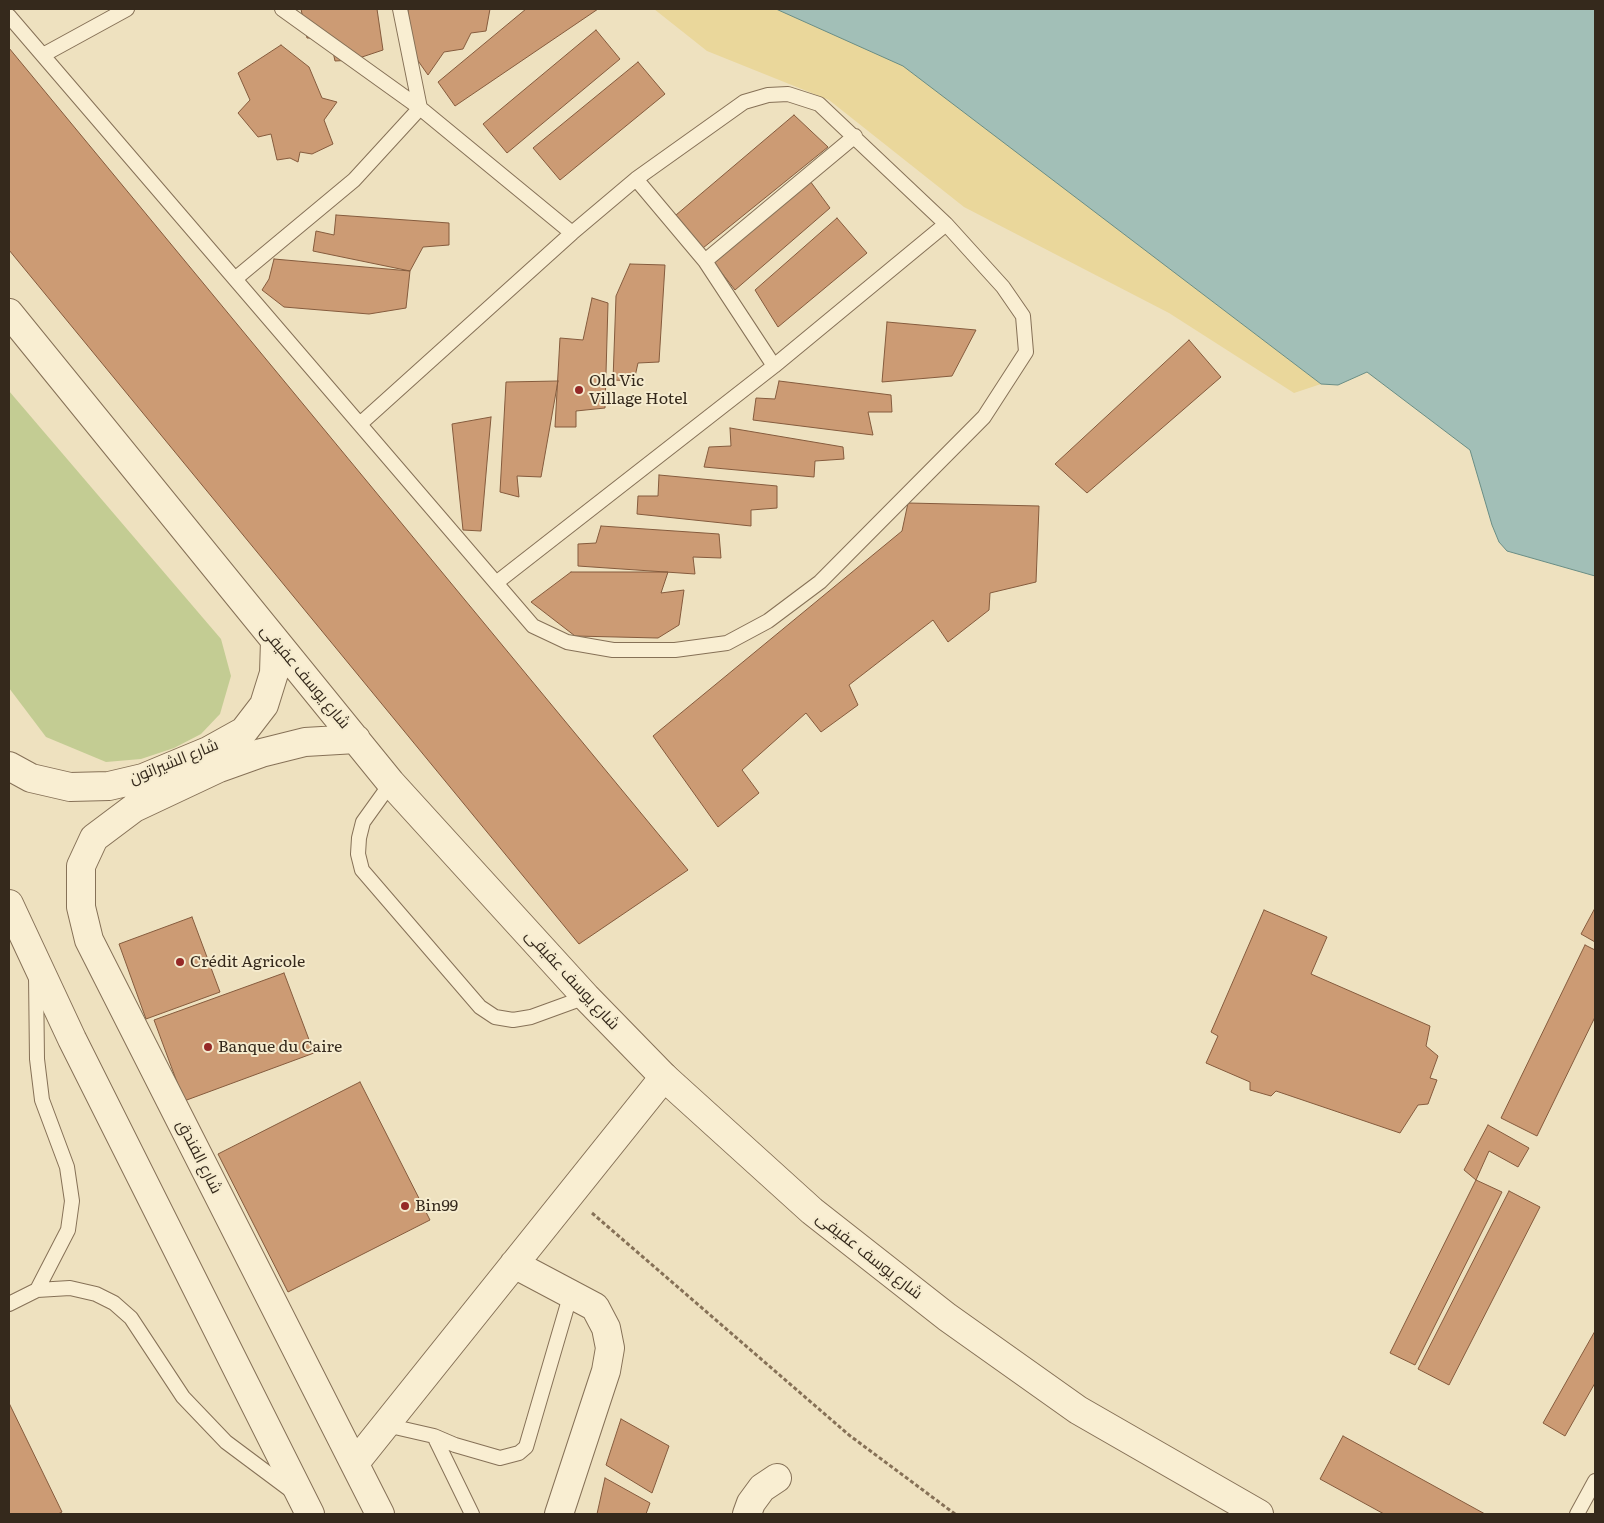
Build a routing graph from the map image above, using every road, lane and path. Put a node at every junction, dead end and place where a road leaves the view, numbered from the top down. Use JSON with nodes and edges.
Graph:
{"nodes":[{"id":1,"x":127,"y":9,"type":"edge"},
{"id":2,"x":282,"y":9,"type":"edge"},
{"id":3,"x":400,"y":9,"type":"edge"},
{"id":4,"x":9,"y":16,"type":"edge"},
{"id":5,"x":43,"y":55,"type":"junction"},
{"id":6,"x":420,"y":108,"type":"junction"},
{"id":7,"x":855,"y":136,"type":"junction"},
{"id":8,"x":636,"y":178,"type":"junction"},
{"id":9,"x":946,"y":224,"type":"junction"},
{"id":10,"x":572,"y":233,"type":"junction"},
{"id":11,"x":705,"y":261,"type":"junction"},
{"id":12,"x":235,"y":279,"type":"junction"},
{"id":13,"x":9,"y":313,"type":"edge"},
{"id":14,"x":774,"y":366,"type":"junction"},
{"id":15,"x":360,"y":424,"type":"junction"},
{"id":16,"x":496,"y":584,"type":"junction"},
{"id":17,"x":275,"y":641,"type":"junction"},
{"id":18,"x":356,"y":738,"type":"junction"},
{"id":19,"x":214,"y":760,"type":"junction"},
{"id":20,"x":9,"y":766,"type":"edge"},
{"id":21,"x":391,"y":783,"type":"junction"},
{"id":22,"x":134,"y":808,"type":"joint"},
{"id":23,"x":9,"y":904,"type":"edge"},
{"id":24,"x":36,"y":962,"type":"junction"},
{"id":25,"x":586,"y":997,"type":"junction"},
{"id":26,"x":664,"y":1077,"type":"junction"},
{"id":27,"x":570,"y":1194,"type":"junction"},
{"id":28,"x":514,"y":1264,"type":"junction"},
{"id":29,"x":37,"y":1290,"type":"junction"},
{"id":30,"x":571,"y":1293,"type":"junction"},
{"id":31,"x":9,"y":1304,"type":"edge"},
{"id":32,"x":386,"y":1425,"type":"junction"},
{"id":33,"x":434,"y":1436,"type":"junction"},
{"id":34,"x":355,"y":1463,"type":"junction"},
{"id":35,"x":777,"y":1478,"type":"dead end"},
{"id":36,"x":1595,"y":1481,"type":"edge"},
{"id":37,"x":306,"y":1506,"type":"edge"},
{"id":38,"x":380,"y":1514,"type":"edge"},
{"id":39,"x":472,"y":1514,"type":"edge"},
{"id":40,"x":559,"y":1514,"type":"edge"},
{"id":41,"x":747,"y":1514,"type":"edge"},
{"id":42,"x":955,"y":1514,"type":"edge"},
{"id":43,"x":1258,"y":1514,"type":"edge"},
{"id":44,"x":1577,"y":1514,"type":"edge"}],
"edges":[{"from":1,"to":5,"type":"lane"},
{"from":2,"to":6,"type":"lane"},
{"from":3,"to":6,"type":"lane"},
{"from":4,"to":5,"type":"lane"},
{"from":5,"to":12,"type":"lane"},
{"from":6,"to":10,"type":"lane"},
{"from":6,"to":12,"type":"lane"},
{"from":7,"to":8,"type":"lane"},
{"from":7,"to":9,"type":"lane"},
{"from":7,"to":11,"type":"lane"},
{"from":8,"to":10,"type":"lane"},
{"from":8,"to":11,"type":"lane"},
{"from":9,"to":14,"type":"lane"},
{"from":9,"to":16,"type":"lane"},
{"from":10,"to":15,"type":"lane"},
{"from":11,"to":14,"type":"lane"},
{"from":12,"to":15,"type":"lane"},
{"from":13,"to":17,"type":"street","name":"شارع يوسف عفيفى"},
{"from":14,"to":16,"type":"lane"},
{"from":15,"to":16,"type":"lane"},
{"from":17,"to":18,"type":"street","name":"شارع يوسف عفيفى"},
{"from":17,"to":19,"type":"street","name":"شارع الشيراتون"},
{"from":18,"to":19,"type":"street"},
{"from":18,"to":21,"type":"street","name":"شارع يوسف عفيفى"},
{"from":19,"to":20,"type":"street","name":"شارع الشيراتون"},
{"from":19,"to":22,"type":"street","name":"شارع الشيراتون"},
{"from":21,"to":25,"type":"street","name":"شارع يوسف عفيفى"},
{"from":21,"to":25,"type":"lane"},
{"from":22,"to":34,"type":"street","name":"شارع الفندق"},
{"from":23,"to":24,"type":"street"},
{"from":24,"to":29,"type":"lane"},
{"from":24,"to":37,"type":"street"},
{"from":25,"to":26,"type":"street","name":"شارع يوسف عفيفى"},
{"from":26,"to":27,"type":"street"},
{"from":26,"to":43,"type":"street","name":"شارع يوسف عفيفى"},
{"from":27,"to":28,"type":"street"},
{"from":27,"to":42,"type":"path"},
{"from":28,"to":30,"type":"street"},
{"from":28,"to":32,"type":"street"},
{"from":29,"to":31,"type":"lane"},
{"from":29,"to":37,"type":"lane"},
{"from":30,"to":33,"type":"lane"},
{"from":30,"to":40,"type":"street"},
{"from":32,"to":33,"type":"lane"},
{"from":32,"to":34,"type":"street"},
{"from":33,"to":39,"type":"lane"},
{"from":34,"to":38,"type":"street","name":"شارع الفندق"},
{"from":35,"to":41,"type":"street"},
{"from":36,"to":44,"type":"lane"}]}
